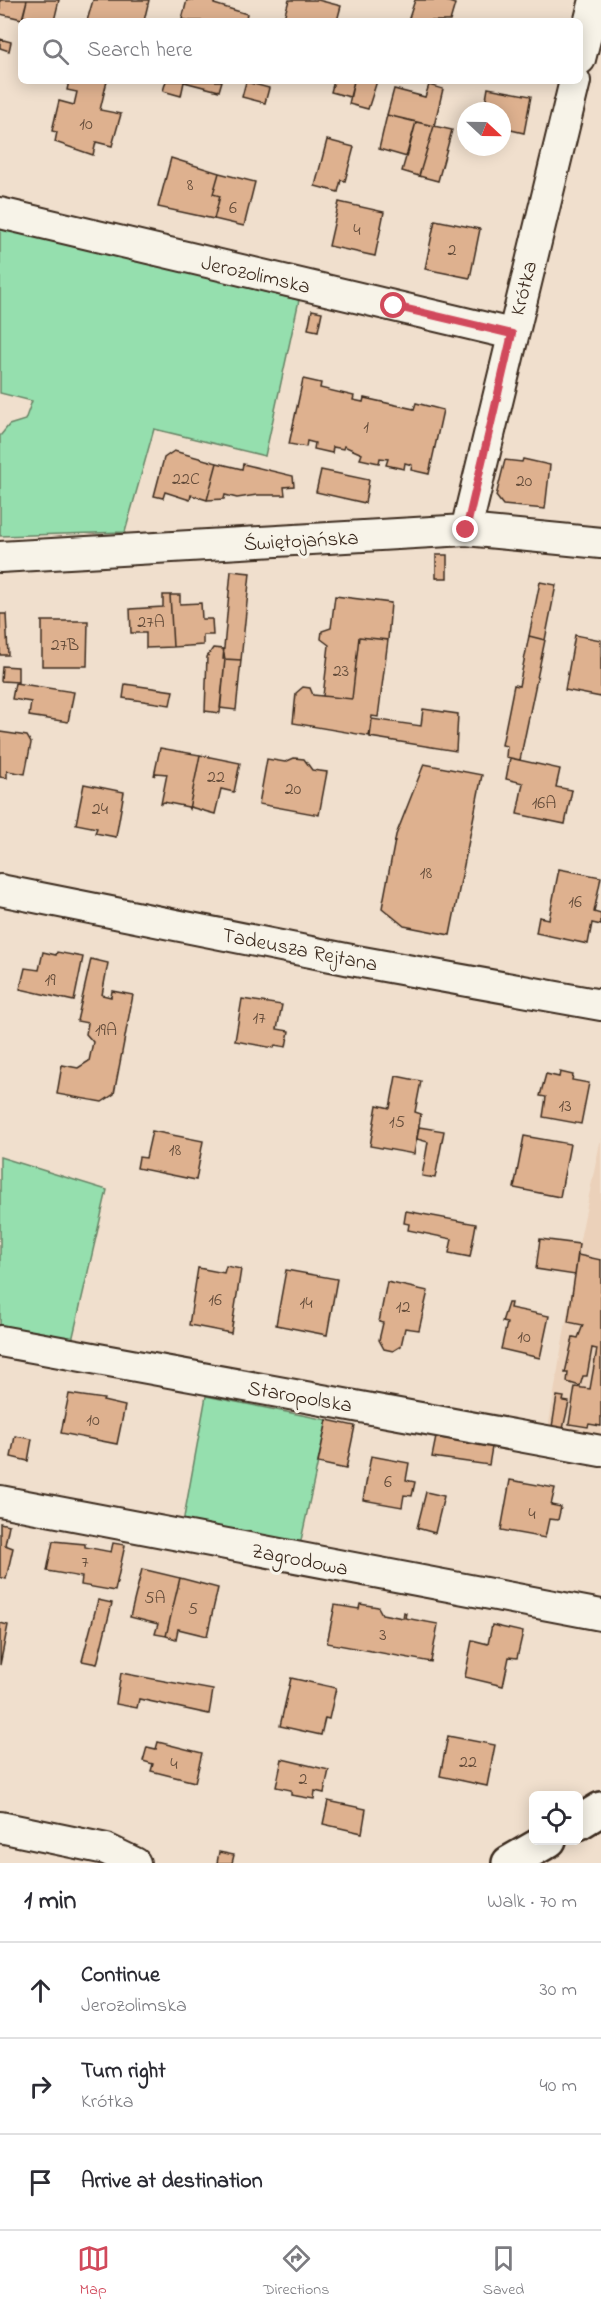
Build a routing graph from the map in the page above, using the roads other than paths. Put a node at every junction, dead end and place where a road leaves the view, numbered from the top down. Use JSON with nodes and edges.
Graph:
{"nodes":[{"id":1,"x":595,"y":0,"type":"edge"},
{"id":2,"x":583,"y":47,"type":"edge"},
{"id":3,"x":574,"y":84,"type":"edge"},
{"id":4,"x":0,"y":213,"type":"edge"},
{"id":5,"x":512,"y":334,"type":"junction"},
{"id":6,"x":466,"y":530,"type":"junction"},
{"id":7,"x":601,"y":543,"type":"edge"},
{"id":8,"x":0,"y":557,"type":"edge"},
{"id":9,"x":0,"y":890,"type":"edge"},
{"id":10,"x":601,"y":1005,"type":"edge"},
{"id":11,"x":0,"y":1341,"type":"edge"},
{"id":12,"x":601,"y":1451,"type":"edge"},
{"id":13,"x":0,"y":1502,"type":"edge"},
{"id":14,"x":601,"y":1615,"type":"edge"},
{"id":15,"x":601,"y":1809,"type":"edge"},
{"id":16,"x":583,"y":1820,"type":"edge"},
{"id":17,"x":0,"y":1827,"type":"edge"},
{"id":18,"x":540,"y":1845,"type":"edge"},
{"id":19,"x":135,"y":1863,"type":"edge"},
{"id":20,"x":509,"y":1863,"type":"edge"}],
"edges":[{"from":1,"to":2,"type":"street"},
{"from":3,"to":5,"type":"street","name":"Krótka"},
{"from":4,"to":5,"type":"street","name":"Jerozolimska"},
{"from":5,"to":6,"type":"street","name":"Krótka"},
{"from":6,"to":7,"type":"street","name":"Świętojańska"},
{"from":6,"to":8,"type":"street","name":"Świętojańska"},
{"from":9,"to":10,"type":"street","name":"Tadeusza Rejtana"},
{"from":11,"to":12,"type":"street","name":"Staropolska"},
{"from":13,"to":14,"type":"street","name":"Zagrodowa"},
{"from":15,"to":16,"type":"street"},
{"from":17,"to":19,"type":"street"},
{"from":18,"to":20,"type":"street"}]}
